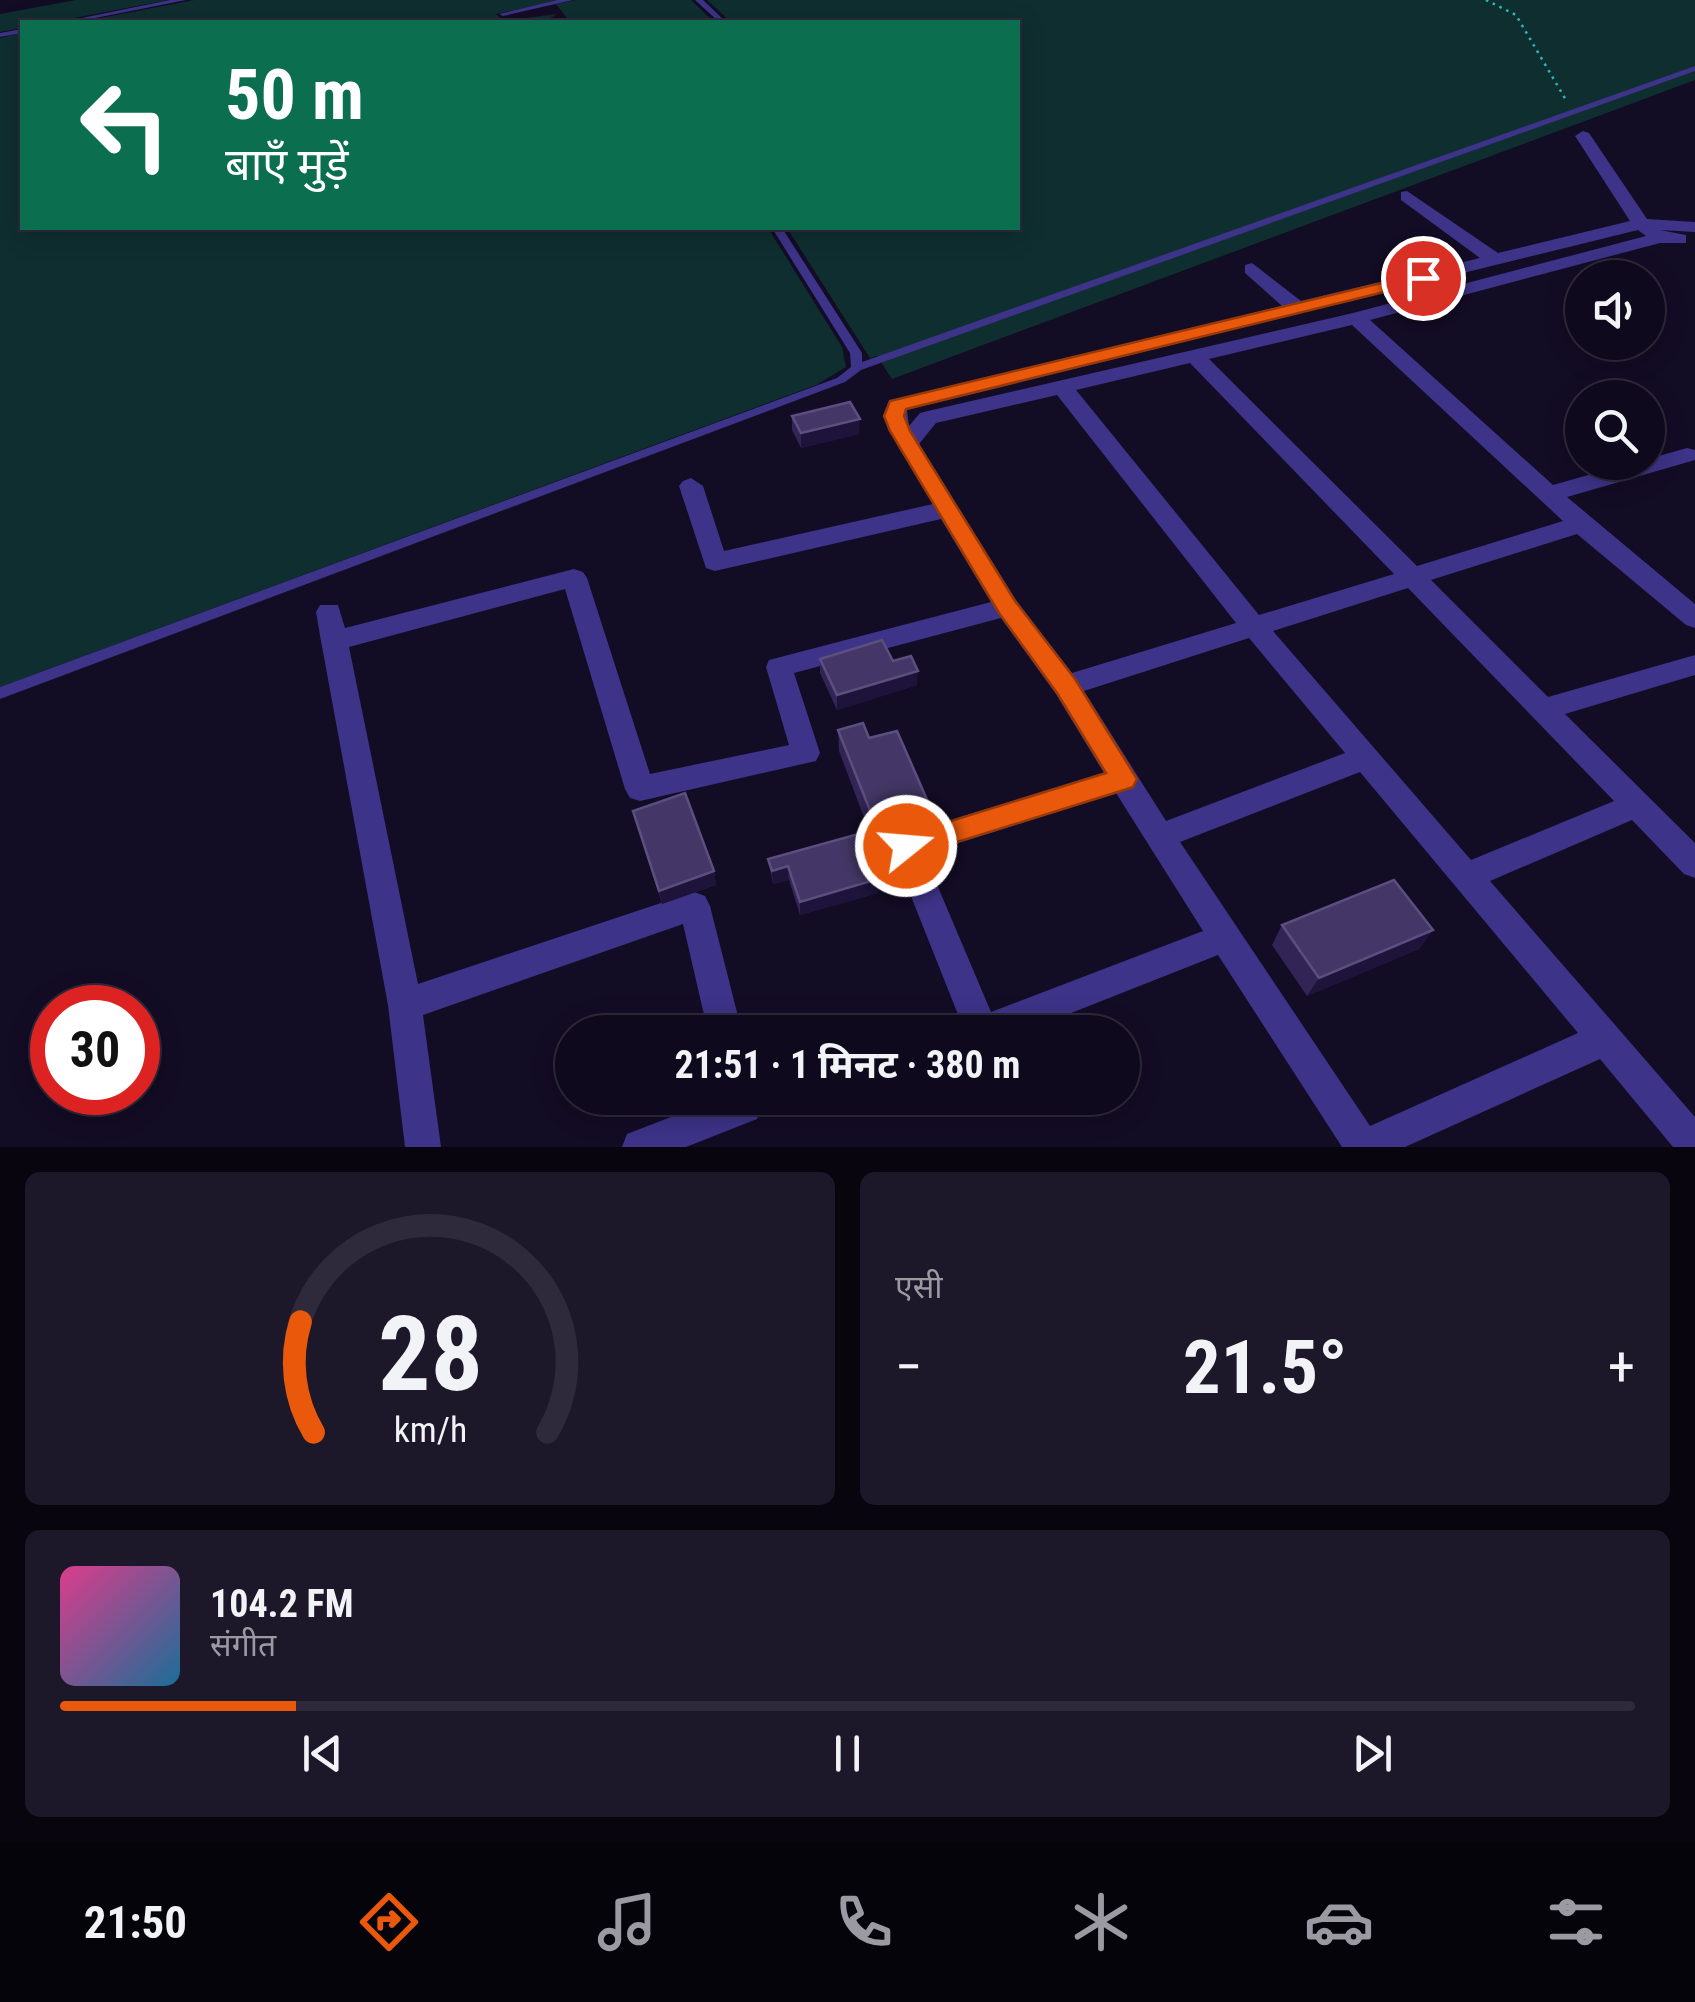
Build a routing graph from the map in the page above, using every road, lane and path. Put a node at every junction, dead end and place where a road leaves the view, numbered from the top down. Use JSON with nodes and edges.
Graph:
{"nodes":[{"id":1,"x":182,"y":0,"type":"edge"},
{"id":2,"x":569,"y":0,"type":"edge"},
{"id":3,"x":699,"y":0,"type":"edge"},
{"id":4,"x":1486,"y":0,"type":"edge"},
{"id":5,"x":503,"y":14,"type":"dead end"},
{"id":6,"x":77,"y":20,"type":"edge"},
{"id":7,"x":721,"y":20,"type":"edge"},
{"id":8,"x":1695,"y":68,"type":"edge"},
{"id":9,"x":1572,"y":111,"type":"junction"},
{"id":10,"x":1583,"y":136,"type":"dead end"},
{"id":11,"x":1407,"y":196,"type":"dead end"},
{"id":12,"x":1642,"y":224,"type":"junction"},
{"id":13,"x":1695,"y":227,"type":"edge"},
{"id":14,"x":778,"y":230,"type":"edge"},
{"id":15,"x":1660,"y":238,"type":"junction"},
{"id":16,"x":1695,"y":240,"type":"edge"},
{"id":17,"x":1496,"y":260,"type":"junction"},
{"id":18,"x":1252,"y":269,"type":"dead end"},
{"id":19,"x":1306,"y":307,"type":"junction"},
{"id":20,"x":1356,"y":318,"type":"junction"},
{"id":21,"x":1331,"y":322,"type":"junction"},
{"id":22,"x":1194,"y":355,"type":"junction"},
{"id":23,"x":857,"y":368,"type":"junction"},
{"id":24,"x":1061,"y":386,"type":"junction"},
{"id":25,"x":908,"y":442,"type":"junction"},
{"id":26,"x":1688,"y":455,"type":"dead end"},
{"id":27,"x":691,"y":486,"type":"dead end"},
{"id":28,"x":1551,"y":494,"type":"junction"},
{"id":29,"x":948,"y":509,"type":"junction"},
{"id":30,"x":1582,"y":524,"type":"junction"},
{"id":31,"x":1416,"y":576,"type":"junction"},
{"id":32,"x":1007,"y":607,"type":"junction"},
{"id":33,"x":1695,"y":618,"type":"edge"},
{"id":34,"x":1255,"y":628,"type":"junction"},
{"id":35,"x":1695,"y":664,"type":"edge"},
{"id":36,"x":1066,"y":686,"type":"junction"},
{"id":37,"x":0,"y":693,"type":"edge"},
{"id":38,"x":1545,"y":710,"type":"junction"},
{"id":39,"x":1365,"y":758,"type":"junction"},
{"id":40,"x":1124,"y":779,"type":"junction"},
{"id":41,"x":1637,"y":805,"type":"junction"},
{"id":42,"x":1159,"y":837,"type":"junction"},
{"id":43,"x":1695,"y":864,"type":"edge"},
{"id":44,"x":1466,"y":876,"type":"junction"},
{"id":45,"x":1225,"y":938,"type":"junction"},
{"id":46,"x":406,"y":1006,"type":"junction"},
{"id":47,"x":721,"y":1015,"type":"edge"},
{"id":48,"x":975,"y":1015,"type":"edge"},
{"id":49,"x":1026,"y":1015,"type":"edge"},
{"id":50,"x":1605,"y":1039,"type":"junction"},
{"id":51,"x":721,"y":1115,"type":"edge"},
{"id":52,"x":1695,"y":1145,"type":"edge"},
{"id":53,"x":423,"y":1147,"type":"edge"},
{"id":54,"x":640,"y":1147,"type":"edge"},
{"id":55,"x":1363,"y":1147,"type":"edge"}],
"edges":[{"from":1,"to":6,"type":"lane"},
{"from":2,"to":5,"type":"lane"},
{"from":3,"to":7,"type":"lane"},
{"from":4,"to":9,"type":"path"},
{"from":8,"to":9,"type":"lane"},
{"from":9,"to":23,"type":"lane"},
{"from":10,"to":12,"type":"street"},
{"from":11,"to":17,"type":"street"},
{"from":12,"to":13,"type":"street"},
{"from":12,"to":15,"type":"street"},
{"from":12,"to":17,"type":"street"},
{"from":14,"to":23,"type":"lane"},
{"from":15,"to":16,"type":"street"},
{"from":15,"to":20,"type":"street"},
{"from":17,"to":19,"type":"street"},
{"from":18,"to":19,"type":"street"},
{"from":19,"to":21,"type":"street"},
{"from":19,"to":25,"type":"street"},
{"from":20,"to":21,"type":"street"},
{"from":20,"to":28,"type":"street"},
{"from":21,"to":22,"type":"street"},
{"from":22,"to":24,"type":"street"},
{"from":22,"to":31,"type":"street"},
{"from":23,"to":37,"type":"lane"},
{"from":24,"to":25,"type":"street"},
{"from":24,"to":34,"type":"street"},
{"from":25,"to":29,"type":"street"},
{"from":26,"to":28,"type":"street"},
{"from":27,"to":29,"type":"street"},
{"from":28,"to":30,"type":"street"},
{"from":29,"to":32,"type":"street"},
{"from":30,"to":31,"type":"street"},
{"from":30,"to":33,"type":"street"},
{"from":31,"to":34,"type":"street"},
{"from":31,"to":38,"type":"street"},
{"from":32,"to":36,"type":"street"},
{"from":32,"to":46,"type":"street"},
{"from":34,"to":36,"type":"street"},
{"from":34,"to":39,"type":"street"},
{"from":35,"to":38,"type":"street"},
{"from":36,"to":40,"type":"street"},
{"from":38,"to":41,"type":"street"},
{"from":39,"to":42,"type":"street"},
{"from":39,"to":44,"type":"street"},
{"from":40,"to":42,"type":"street"},
{"from":40,"to":48,"type":"street"},
{"from":41,"to":43,"type":"street"},
{"from":41,"to":44,"type":"street"},
{"from":42,"to":45,"type":"street"},
{"from":44,"to":50,"type":"street"},
{"from":45,"to":49,"type":"street"},
{"from":45,"to":55,"type":"street"},
{"from":46,"to":47,"type":"street"},
{"from":46,"to":53,"type":"street"},
{"from":50,"to":52,"type":"street"},
{"from":50,"to":55,"type":"street"},
{"from":51,"to":54,"type":"street"}]}
